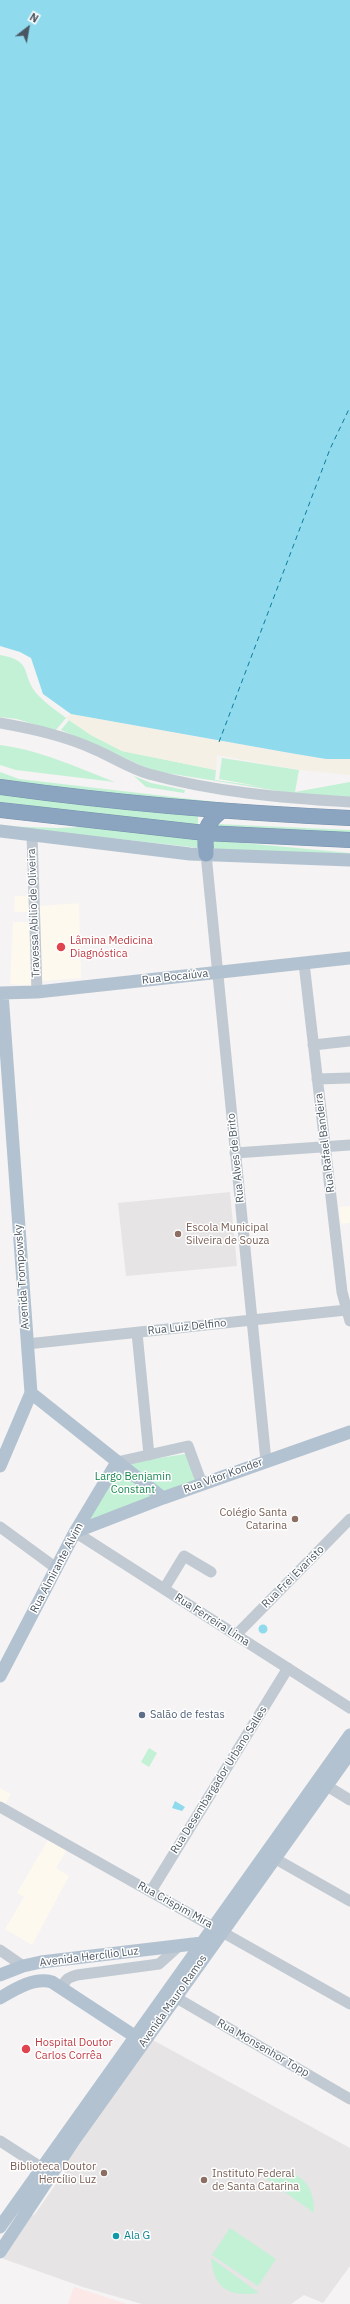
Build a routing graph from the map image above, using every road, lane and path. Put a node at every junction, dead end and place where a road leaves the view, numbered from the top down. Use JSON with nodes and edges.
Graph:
{"nodes":[{"id":1,"x":0,"y":723,"type":"edge"},
{"id":2,"x":0,"y":787,"type":"edge"},
{"id":3,"x":350,"y":802,"type":"edge"},
{"id":4,"x":0,"y":810,"type":"edge"},
{"id":5,"x":220,"y":812,"type":"junction"},
{"id":6,"x":36,"y":816,"type":"junction"},
{"id":7,"x":0,"y":818,"type":"edge"},
{"id":8,"x":350,"y":818,"type":"edge"},
{"id":9,"x":0,"y":830,"type":"edge"},
{"id":10,"x":205,"y":832,"type":"junction"},
{"id":11,"x":32,"y":834,"type":"junction"},
{"id":12,"x":350,"y":840,"type":"edge"},
{"id":13,"x":206,"y":854,"type":"junction"},
{"id":14,"x":350,"y":860,"type":"edge"},
{"id":15,"x":350,"y":958,"type":"edge"},
{"id":16,"x":304,"y":963,"type":"junction"},
{"id":17,"x":217,"y":973,"type":"junction"},
{"id":18,"x":37,"y":992,"type":"junction"},
{"id":19,"x":1,"y":993,"type":"edge"},
{"id":20,"x":350,"y":1041,"type":"edge"},
{"id":21,"x":313,"y":1045,"type":"junction"},
{"id":22,"x":350,"y":1078,"type":"edge"},
{"id":23,"x":317,"y":1079,"type":"junction"},
{"id":24,"x":350,"y":1145,"type":"edge"},
{"id":25,"x":325,"y":1147,"type":"junction"},
{"id":26,"x":235,"y":1153,"type":"junction"},
{"id":27,"x":346,"y":1310,"type":"junction"},
{"id":28,"x":252,"y":1321,"type":"junction"},
{"id":29,"x":350,"y":1321,"type":"edge"},
{"id":30,"x":137,"y":1333,"type":"junction"},
{"id":31,"x":27,"y":1344,"type":"junction"},
{"id":32,"x":31,"y":1392,"type":"junction"},
{"id":33,"x":350,"y":1432,"type":"edge"},
{"id":34,"x":149,"y":1455,"type":"junction"},
{"id":35,"x":266,"y":1461,"type":"junction"},
{"id":36,"x":117,"y":1462,"type":"junction"},
{"id":37,"x":0,"y":1466,"type":"edge"},
{"id":38,"x":202,"y":1484,"type":"junction"},
{"id":39,"x":150,"y":1488,"type":"junction"},
{"id":40,"x":163,"y":1498,"type":"junction"},
{"id":41,"x":148,"y":1504,"type":"junction"},
{"id":42,"x":350,"y":1520,"type":"edge"},
{"id":43,"x":0,"y":1527,"type":"edge"},
{"id":44,"x":75,"y":1532,"type":"junction"},
{"id":45,"x":56,"y":1568,"type":"junction"},
{"id":46,"x":211,"y":1572,"type":"dead end"},
{"id":47,"x":164,"y":1589,"type":"junction"},
{"id":48,"x":236,"y":1635,"type":"junction"},
{"id":49,"x":288,"y":1668,"type":"junction"},
{"id":50,"x":1,"y":1672,"type":"edge"},
{"id":51,"x":350,"y":1708,"type":"edge"},
{"id":52,"x":350,"y":1735,"type":"edge"},
{"id":53,"x":350,"y":1753,"type":"edge"},
{"id":54,"x":327,"y":1786,"type":"junction"},
{"id":55,"x":350,"y":1800,"type":"edge"},
{"id":56,"x":0,"y":1807,"type":"edge"},
{"id":57,"x":274,"y":1858,"type":"junction"},
{"id":58,"x":150,"y":1891,"type":"junction"},
{"id":59,"x":350,"y":1901,"type":"edge"},
{"id":60,"x":218,"y":1929,"type":"junction"},
{"id":61,"x":179,"y":1946,"type":"junction"},
{"id":62,"x":204,"y":1948,"type":"junction"},
{"id":63,"x":0,"y":1950,"type":"edge"},
{"id":64,"x":61,"y":1960,"type":"junction"},
{"id":65,"x":23,"y":1966,"type":"junction"},
{"id":66,"x":0,"y":1975,"type":"edge"},
{"id":67,"x":36,"y":1981,"type":"junction"},
{"id":68,"x":52,"y":1982,"type":"junction"},
{"id":69,"x":63,"y":1989,"type":"junction"},
{"id":70,"x":175,"y":1997,"type":"junction"},
{"id":71,"x":0,"y":1998,"type":"edge"},
{"id":72,"x":350,"y":2004,"type":"edge"},
{"id":73,"x":140,"y":2039,"type":"junction"},
{"id":74,"x":350,"y":2099,"type":"edge"},
{"id":75,"x":0,"y":2141,"type":"edge"},
{"id":76,"x":47,"y":2171,"type":"junction"},
{"id":77,"x":0,"y":2227,"type":"edge"},
{"id":78,"x":0,"y":2252,"type":"edge"}],
"edges":[{"from":1,"to":3,"type":"street"},
{"from":2,"to":5,"type":"highway"},
{"from":4,"to":6,"type":"highway"},
{"from":5,"to":8,"type":"highway"},
{"from":5,"to":10,"type":"highway"},
{"from":6,"to":7,"type":"highway"},
{"from":6,"to":10,"type":"highway"},
{"from":9,"to":11,"type":"main road"},
{"from":10,"to":12,"type":"highway"},
{"from":10,"to":13,"type":"highway"},
{"from":11,"to":13,"type":"main road"},
{"from":11,"to":18,"type":"street","name":"Travessa Abílio de Oliveira"},
{"from":13,"to":14,"type":"main road"},
{"from":13,"to":17,"type":"street","name":"Rua Alves de Brito"},
{"from":15,"to":16,"type":"main road","name":"Rua Bocaiúva"},
{"from":16,"to":17,"type":"main road","name":"Rua Bocaiúva"},
{"from":16,"to":21,"type":"street","name":"Rua Rafael Bandeira"},
{"from":17,"to":18,"type":"main road","name":"Rua Bocaiúva"},
{"from":17,"to":26,"type":"street","name":"Rua Alves de Brito"},
{"from":18,"to":19,"type":"main road","name":"Rua Bocaiúva"},
{"from":19,"to":31,"type":"main road","name":"Avenida Trompowsky"},
{"from":20,"to":21,"type":"street"},
{"from":21,"to":23,"type":"street","name":"Rua Rafael Bandeira"},
{"from":22,"to":23,"type":"street"},
{"from":23,"to":25,"type":"street","name":"Rua Rafael Bandeira"},
{"from":24,"to":25,"type":"street"},
{"from":25,"to":26,"type":"street"},
{"from":25,"to":27,"type":"street","name":"Rua Rafael Bandeira"},
{"from":26,"to":28,"type":"street","name":"Rua Alves de Brito"},
{"from":27,"to":28,"type":"street","name":"Rua Luiz Delfino"},
{"from":27,"to":29,"type":"street","name":"Rua Rafael Bandeira"},
{"from":28,"to":30,"type":"street","name":"Rua Luiz Delfino"},
{"from":28,"to":35,"type":"street","name":"Rua Alves de Brito"},
{"from":30,"to":31,"type":"street","name":"Rua Luiz Delfino"},
{"from":30,"to":34,"type":"street"},
{"from":31,"to":32,"type":"main road","name":"Avenida Trompowsky"},
{"from":32,"to":36,"type":"main road"},
{"from":32,"to":37,"type":"main road"},
{"from":33,"to":35,"type":"main road","name":"Rua Vitor Konder"},
{"from":34,"to":36,"type":"street"},
{"from":34,"to":38,"type":"street"},
{"from":35,"to":38,"type":"main road","name":"Rua Vitor Konder"},
{"from":36,"to":39,"type":"main road"},
{"from":36,"to":44,"type":"main road","name":"Rua Almirante Alvim"},
{"from":38,"to":40,"type":"main road","name":"Rua Vitor Konder"},
{"from":39,"to":40,"type":"main road"},
{"from":39,"to":41,"type":"main road"},
{"from":40,"to":41,"type":"main road","name":"Rua Vitor Konder"},
{"from":41,"to":44,"type":"main road","name":"Rua Vitor Konder"},
{"from":42,"to":48,"type":"street","name":"Rua Frei Evaristo"},
{"from":43,"to":45,"type":"street"},
{"from":44,"to":45,"type":"main road","name":"Rua Almirante Alvim"},
{"from":44,"to":47,"type":"street","name":"Rua Ferreira Lima"},
{"from":45,"to":50,"type":"main road","name":"Rua Almirante Alvim"},
{"from":46,"to":47,"type":"street"},
{"from":47,"to":48,"type":"street","name":"Rua Ferreira Lima"},
{"from":48,"to":49,"type":"street","name":"Rua Ferreira Lima"},
{"from":49,"to":51,"type":"street","name":"Rua Ferreira Lima"},
{"from":49,"to":58,"type":"street","name":"Rua Desembargador Urbano Salles"},
{"from":52,"to":60,"type":"main road","name":"Avenida Mauro Ramos"},
{"from":53,"to":54,"type":"main road","name":"Avenida Mauro Ramos"},
{"from":54,"to":55,"type":"street"},
{"from":54,"to":57,"type":"main road","name":"Avenida Mauro Ramos"},
{"from":56,"to":58,"type":"street","name":"Rua Crispim Mira"},
{"from":57,"to":59,"type":"street"},
{"from":57,"to":60,"type":"main road","name":"Avenida Mauro Ramos"},
{"from":58,"to":60,"type":"street","name":"Rua Crispim Mira"},
{"from":60,"to":62,"type":"main road","name":"Avenida Mauro Ramos"},
{"from":60,"to":72,"type":"street","name":"Rua Crispim Mira"},
{"from":61,"to":62,"type":"main road","name":"Avenida Hercílio Luz"},
{"from":61,"to":64,"type":"main road","name":"Avenida Hercílio Luz"},
{"from":61,"to":69,"type":"street","name":"Avenida Hercílio Luz"},
{"from":62,"to":70,"type":"main road","name":"Avenida Mauro Ramos"},
{"from":62,"to":73,"type":"main road","name":"Avenida Mauro Ramos"},
{"from":63,"to":65,"type":"street"},
{"from":64,"to":65,"type":"main road","name":"Avenida Hercílio Luz"},
{"from":64,"to":68,"type":"main road"},
{"from":65,"to":66,"type":"main road","name":"Avenida Hercílio Luz"},
{"from":65,"to":67,"type":"main road"},
{"from":67,"to":68,"type":"main road"},
{"from":67,"to":71,"type":"main road","name":"Avenida Hercílio Luz"},
{"from":68,"to":69,"type":"main road"},
{"from":69,"to":73,"type":"main road"},
{"from":70,"to":73,"type":"main road","name":"Avenida Mauro Ramos"},
{"from":70,"to":74,"type":"street","name":"Rua Monsenhor Topp"},
{"from":73,"to":76,"type":"main road","name":"Avenida Mauro Ramos"},
{"from":75,"to":76,"type":"street"},
{"from":76,"to":77,"type":"main road","name":"Avenida Mauro Ramos"},
{"from":76,"to":78,"type":"main road","name":"Avenida Mauro Ramos"}]}
